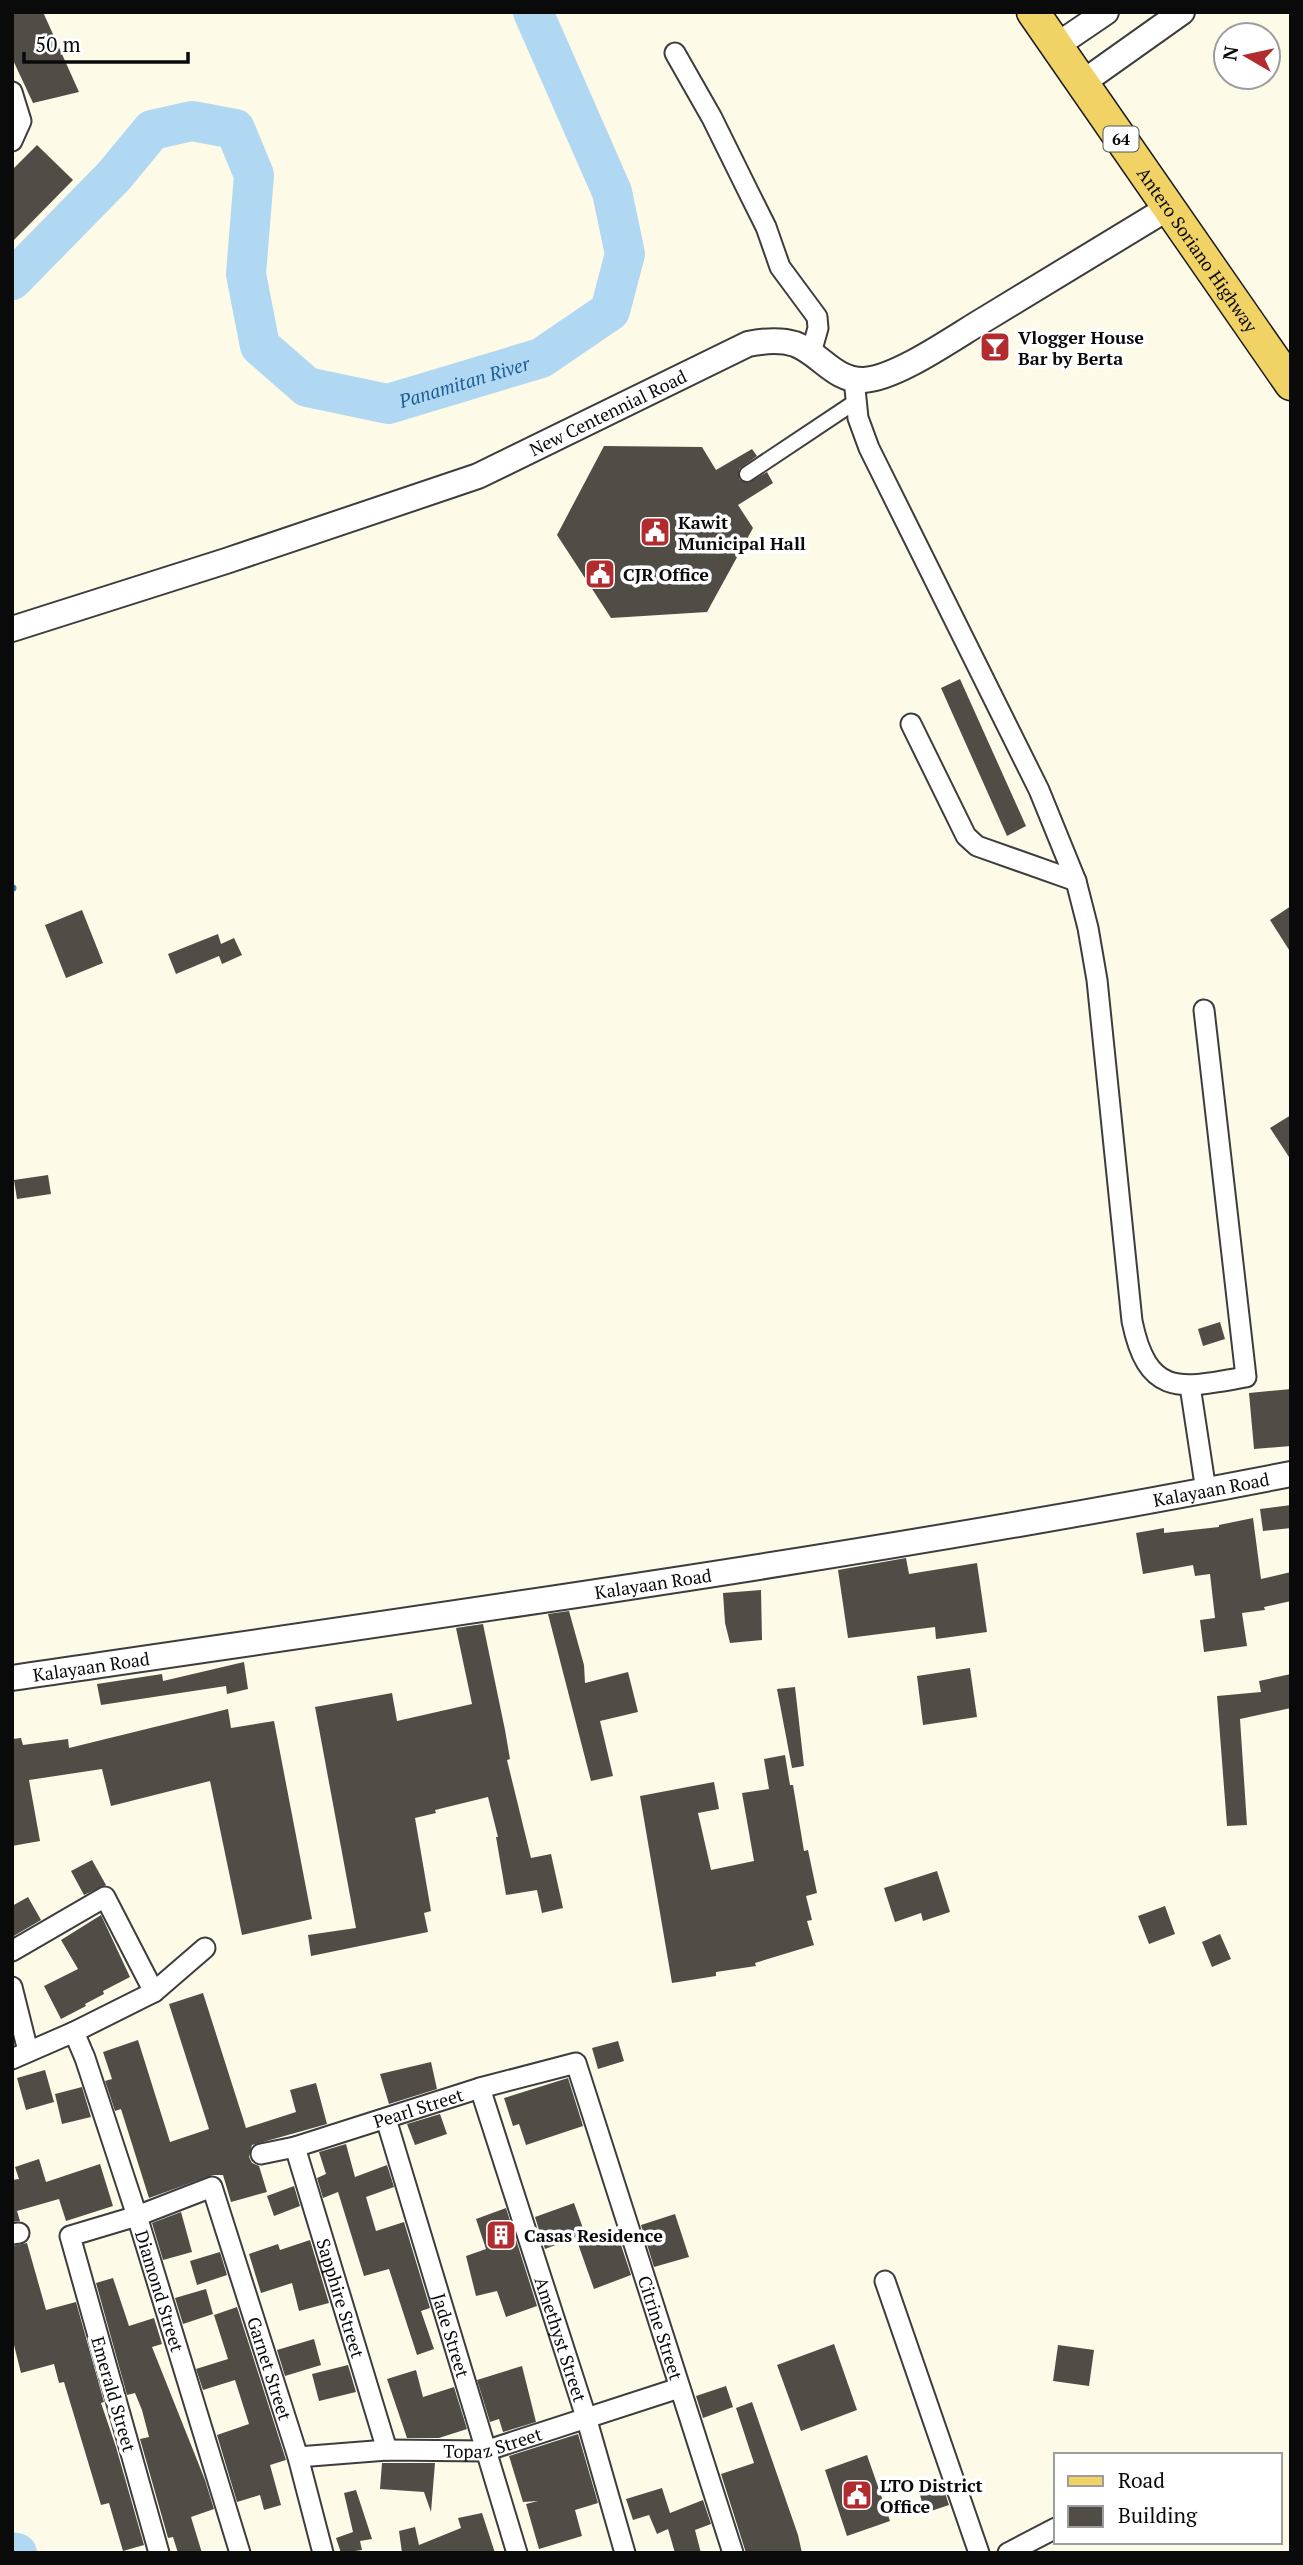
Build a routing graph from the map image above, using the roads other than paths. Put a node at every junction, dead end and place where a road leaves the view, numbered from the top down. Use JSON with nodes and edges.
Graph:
{"nodes":[{"id":1,"x":1033,"y":12,"type":"edge"},
{"id":2,"x":1106,"y":12,"type":"edge"},
{"id":3,"x":1182,"y":12,"type":"edge"},
{"id":4,"x":1056,"y":46,"type":"junction"},
{"id":5,"x":675,"y":53,"type":"dead end"},
{"id":6,"x":1082,"y":83,"type":"junction"},
{"id":7,"x":12,"y":92,"type":"edge"},
{"id":8,"x":12,"y":141,"type":"edge"},
{"id":9,"x":1168,"y":208,"type":"junction"},
{"id":10,"x":811,"y":353,"type":"junction"},
{"id":11,"x":1291,"y":384,"type":"edge"},
{"id":12,"x":854,"y":390,"type":"junction"},
{"id":13,"x":747,"y":474,"type":"dead end"},
{"id":14,"x":12,"y":629,"type":"edge"},
{"id":15,"x":911,"y":724,"type":"dead end"},
{"id":16,"x":1076,"y":881,"type":"junction"},
{"id":17,"x":1204,"y":1010,"type":"dead end"},
{"id":18,"x":1190,"y":1386,"type":"junction"},
{"id":19,"x":1291,"y":1474,"type":"edge"},
{"id":20,"x":1206,"y":1491,"type":"junction"},
{"id":21,"x":12,"y":1678,"type":"edge"},
{"id":22,"x":205,"y":1948,"type":"dead end"},
{"id":23,"x":12,"y":1951,"type":"edge"},
{"id":24,"x":12,"y":1987,"type":"edge"},
{"id":25,"x":154,"y":1992,"type":"junction"},
{"id":26,"x":74,"y":2032,"type":"junction"},
{"id":27,"x":20,"y":2055,"type":"edge"},
{"id":28,"x":576,"y":2063,"type":"joint"},
{"id":29,"x":480,"y":2088,"type":"junction"},
{"id":30,"x":386,"y":2119,"type":"junction"},
{"id":31,"x":295,"y":2147,"type":"junction"},
{"id":32,"x":261,"y":2154,"type":"dead end"},
{"id":33,"x":137,"y":2216,"type":"junction"},
{"id":34,"x":885,"y":2281,"type":"dead end"},
{"id":35,"x":679,"y":2388,"type":"junction"},
{"id":36,"x":586,"y":2417,"type":"junction"},
{"id":37,"x":387,"y":2450,"type":"junction"},
{"id":38,"x":485,"y":2452,"type":"junction"},
{"id":39,"x":298,"y":2457,"type":"junction"},
{"id":40,"x":1054,"y":2529,"type":"edge"},
{"id":41,"x":159,"y":2553,"type":"edge"},
{"id":42,"x":240,"y":2553,"type":"edge"},
{"id":43,"x":323,"y":2553,"type":"edge"},
{"id":44,"x":517,"y":2553,"type":"edge"},
{"id":45,"x":625,"y":2553,"type":"edge"},
{"id":46,"x":733,"y":2553,"type":"edge"},
{"id":47,"x":979,"y":2553,"type":"edge"},
{"id":48,"x":1008,"y":2553,"type":"edge"}],
"edges":[{"from":1,"to":4,"type":"main road","name":"Antero Soriano Highway","number":"64"},
{"from":2,"to":4,"type":"street"},
{"from":3,"to":6,"type":"street"},
{"from":4,"to":6,"type":"main road","name":"Antero Soriano Highway","number":"64"},
{"from":5,"to":10,"type":"street"},
{"from":6,"to":9,"type":"main road","name":"Antero Soriano Highway","number":"64"},
{"from":7,"to":8,"type":"street"},
{"from":9,"to":11,"type":"main road","name":"Antero Soriano Highway","number":"64"},
{"from":9,"to":12,"type":"street"},
{"from":10,"to":12,"type":"street","name":"New Centennial Road"},
{"from":10,"to":14,"type":"street","name":"New Centennial Road"},
{"from":12,"to":13,"type":"street"},
{"from":12,"to":16,"type":"street"},
{"from":15,"to":16,"type":"street"},
{"from":16,"to":18,"type":"street"},
{"from":17,"to":18,"type":"street"},
{"from":18,"to":20,"type":"street"},
{"from":19,"to":20,"type":"street","name":"Kalayaan Road"},
{"from":20,"to":21,"type":"street","name":"Kalayaan Road"},
{"from":22,"to":25,"type":"street"},
{"from":23,"to":25,"type":"street"},
{"from":24,"to":27,"type":"street"},
{"from":25,"to":26,"type":"street"},
{"from":26,"to":27,"type":"street"},
{"from":26,"to":33,"type":"street","name":"Diamond Street"},
{"from":28,"to":29,"type":"street","name":"Pearl Street"},
{"from":28,"to":35,"type":"street","name":"Citrine Street"},
{"from":29,"to":30,"type":"street","name":"Pearl Street"},
{"from":29,"to":36,"type":"street","name":"Amethyst Street"},
{"from":30,"to":31,"type":"street","name":"Pearl Street"},
{"from":30,"to":38,"type":"street","name":"Jade Street"},
{"from":31,"to":32,"type":"street","name":"Pearl Street"},
{"from":31,"to":37,"type":"street","name":"Sapphire Street"},
{"from":33,"to":39,"type":"street","name":"Garnet Street"},
{"from":33,"to":41,"type":"street","name":"Emerald Street"},
{"from":33,"to":42,"type":"street","name":"Diamond Street"},
{"from":34,"to":47,"type":"street"},
{"from":35,"to":36,"type":"street","name":"Topaz Street"},
{"from":35,"to":46,"type":"street","name":"Citrine Street"},
{"from":36,"to":38,"type":"street","name":"Topaz Street"},
{"from":36,"to":45,"type":"street","name":"Amethyst Street"},
{"from":37,"to":38,"type":"street","name":"Topaz Street"},
{"from":37,"to":39,"type":"street","name":"Topaz Street"},
{"from":38,"to":44,"type":"street","name":"Jade Street"},
{"from":39,"to":43,"type":"street","name":"Garnet Street"},
{"from":40,"to":48,"type":"street"}]}
